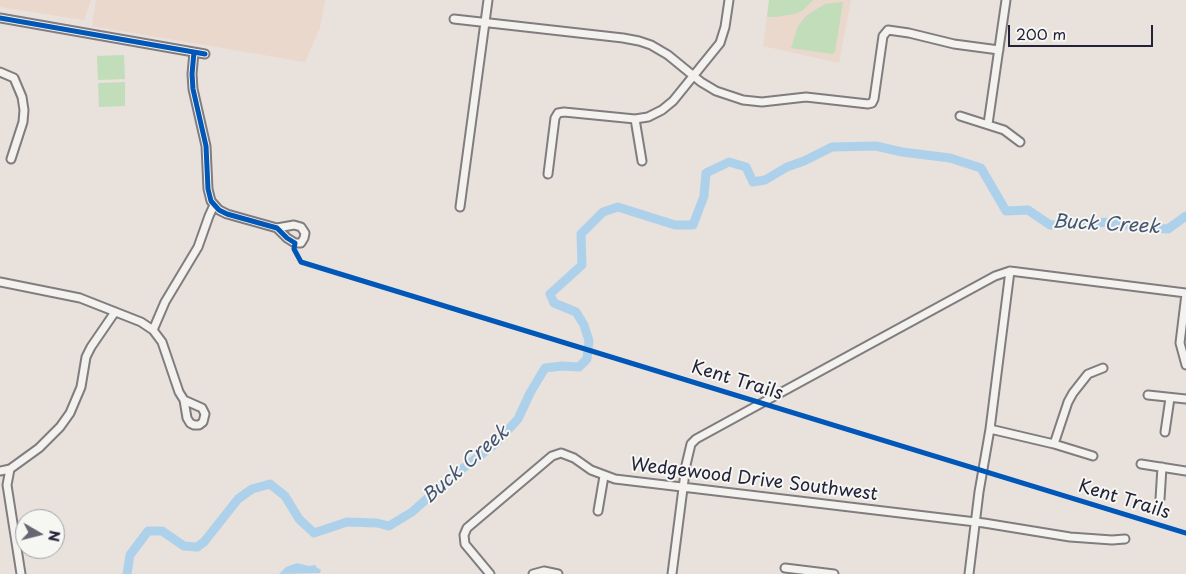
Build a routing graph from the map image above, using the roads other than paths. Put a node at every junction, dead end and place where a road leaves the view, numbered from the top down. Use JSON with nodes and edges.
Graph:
{"nodes":[{"id":1,"x":488,"y":0,"type":"edge"},
{"id":2,"x":729,"y":0,"type":"edge"},
{"id":3,"x":1006,"y":0,"type":"edge"},
{"id":4,"x":0,"y":18,"type":"edge"},
{"id":5,"x":454,"y":19,"type":"dead end"},
{"id":6,"x":485,"y":23,"type":"junction"},
{"id":7,"x":999,"y":50,"type":"junction"},
{"id":8,"x":194,"y":52,"type":"junction"},
{"id":9,"x":205,"y":54,"type":"dead end"},
{"id":10,"x":0,"y":72,"type":"edge"},
{"id":11,"x":694,"y":76,"type":"junction"},
{"id":12,"x":960,"y":116,"type":"dead end"},
{"id":13,"x":635,"y":120,"type":"junction"},
{"id":14,"x":988,"y":124,"type":"junction"},
{"id":15,"x":1020,"y":142,"type":"dead end"},
{"id":16,"x":11,"y":159,"type":"dead end"},
{"id":17,"x":642,"y":161,"type":"dead end"},
{"id":18,"x":548,"y":174,"type":"dead end"},
{"id":19,"x":214,"y":206,"type":"junction"},
{"id":20,"x":460,"y":207,"type":"dead end"},
{"id":21,"x":277,"y":228,"type":"dead end"},
{"id":22,"x":1010,"y":271,"type":"junction"},
{"id":23,"x":0,"y":282,"type":"edge"},
{"id":24,"x":1186,"y":294,"type":"edge"},
{"id":25,"x":115,"y":312,"type":"junction"},
{"id":26,"x":153,"y":330,"type":"junction"},
{"id":27,"x":1183,"y":343,"type":"edge"},
{"id":28,"x":1186,"y":365,"type":"edge"},
{"id":29,"x":1103,"y":368,"type":"dead end"},
{"id":30,"x":1148,"y":395,"type":"dead end"},
{"id":31,"x":1170,"y":398,"type":"junction"},
{"id":32,"x":1186,"y":399,"type":"edge"},
{"id":33,"x":184,"y":400,"type":"dead end"},
{"id":34,"x":990,"y":429,"type":"junction"},
{"id":35,"x":1165,"y":432,"type":"dead end"},
{"id":36,"x":1054,"y":444,"type":"junction"},
{"id":37,"x":1093,"y":456,"type":"dead end"},
{"id":38,"x":1141,"y":464,"type":"dead end"},
{"id":39,"x":1162,"y":467,"type":"junction"},
{"id":40,"x":10,"y":470,"type":"junction"},
{"id":41,"x":0,"y":471,"type":"edge"},
{"id":42,"x":1186,"y":471,"type":"edge"},
{"id":43,"x":604,"y":476,"type":"junction"},
{"id":44,"x":683,"y":488,"type":"junction"},
{"id":45,"x":1160,"y":499,"type":"dead end"},
{"id":46,"x":598,"y":511,"type":"dead end"},
{"id":47,"x":975,"y":522,"type":"junction"},
{"id":48,"x":1125,"y":539,"type":"dead end"},
{"id":49,"x":786,"y":568,"type":"dead end"},
{"id":50,"x":21,"y":574,"type":"edge"},
{"id":51,"x":490,"y":574,"type":"edge"},
{"id":52,"x":533,"y":574,"type":"edge"},
{"id":53,"x":558,"y":574,"type":"edge"},
{"id":54,"x":672,"y":574,"type":"edge"},
{"id":55,"x":834,"y":574,"type":"edge"},
{"id":56,"x":969,"y":574,"type":"edge"}],
"edges":[{"from":1,"to":6,"type":"street"},
{"from":2,"to":11,"type":"street"},
{"from":3,"to":7,"type":"street"},
{"from":4,"to":8,"type":"street"},
{"from":5,"to":6,"type":"street"},
{"from":6,"to":11,"type":"street"},
{"from":6,"to":20,"type":"street"},
{"from":7,"to":11,"type":"street"},
{"from":7,"to":14,"type":"street"},
{"from":8,"to":9,"type":"street"},
{"from":8,"to":19,"type":"street"},
{"from":10,"to":16,"type":"street"},
{"from":11,"to":13,"type":"street"},
{"from":12,"to":14,"type":"street"},
{"from":13,"to":17,"type":"street"},
{"from":13,"to":18,"type":"street"},
{"from":14,"to":15,"type":"street"},
{"from":19,"to":21,"type":"street"},
{"from":19,"to":26,"type":"street"},
{"from":22,"to":24,"type":"street"},
{"from":22,"to":34,"type":"street"},
{"from":22,"to":44,"type":"street"},
{"from":23,"to":25,"type":"street"},
{"from":24,"to":27,"type":"street"},
{"from":25,"to":26,"type":"street"},
{"from":25,"to":40,"type":"street"},
{"from":26,"to":33,"type":"street"},
{"from":27,"to":28,"type":"street"},
{"from":29,"to":36,"type":"street"},
{"from":30,"to":31,"type":"street"},
{"from":31,"to":32,"type":"street"},
{"from":31,"to":35,"type":"street"},
{"from":34,"to":36,"type":"street"},
{"from":34,"to":47,"type":"street"},
{"from":36,"to":37,"type":"street"},
{"from":38,"to":39,"type":"street"},
{"from":39,"to":42,"type":"street"},
{"from":39,"to":45,"type":"street"},
{"from":40,"to":41,"type":"street"},
{"from":40,"to":50,"type":"street"},
{"from":43,"to":44,"type":"street","name":"Wedgewood Drive Southwest"},
{"from":43,"to":46,"type":"street"},
{"from":43,"to":51,"type":"street","name":"Wedgewood Drive Southwest"},
{"from":44,"to":47,"type":"street","name":"Wedgewood Drive Southwest"},
{"from":44,"to":54,"type":"street"},
{"from":47,"to":48,"type":"street","name":"Wedgewood Drive Southwest"},
{"from":47,"to":56,"type":"street"},
{"from":49,"to":55,"type":"street"},
{"from":52,"to":53,"type":"street"}]}
